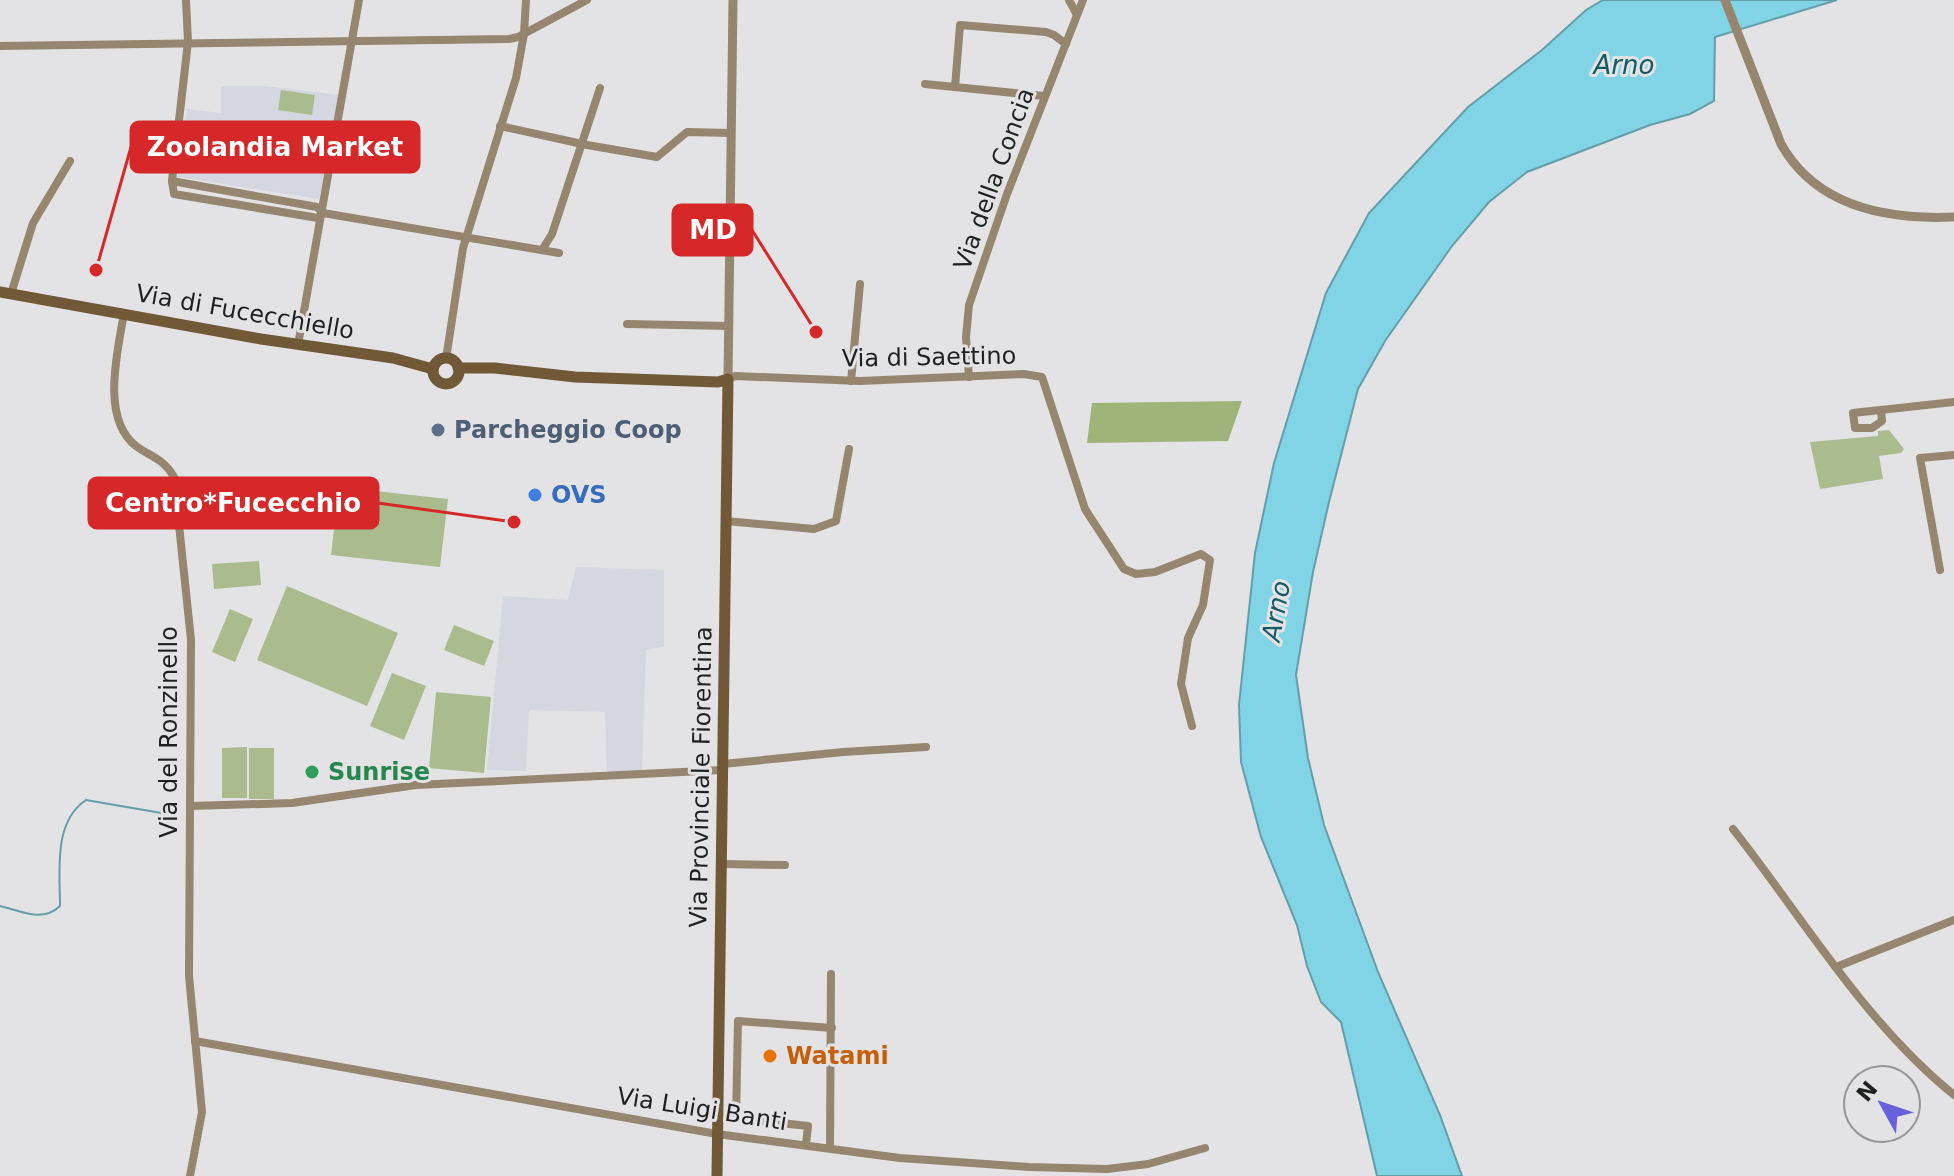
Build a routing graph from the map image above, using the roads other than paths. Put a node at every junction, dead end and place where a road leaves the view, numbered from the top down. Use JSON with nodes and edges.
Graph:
{"nodes":[{"id":1,"x":186,"y":0,"type":"edge"},
{"id":2,"x":359,"y":0,"type":"edge"},
{"id":3,"x":526,"y":0,"type":"edge"},
{"id":4,"x":587,"y":0,"type":"edge"},
{"id":5,"x":733,"y":0,"type":"edge"},
{"id":6,"x":1069,"y":0,"type":"edge"},
{"id":7,"x":1083,"y":0,"type":"edge"},
{"id":8,"x":1725,"y":0,"type":"edge"},
{"id":9,"x":1076,"y":13,"type":"junction"},
{"id":10,"x":524,"y":34,"type":"junction"},
{"id":11,"x":354,"y":40,"type":"junction"},
{"id":12,"x":188,"y":42,"type":"junction"},
{"id":13,"x":1066,"y":44,"type":"junction"},
{"id":14,"x":0,"y":46,"type":"edge"},
{"id":15,"x":925,"y":84,"type":"dead end"},
{"id":16,"x":955,"y":87,"type":"junction"},
{"id":17,"x":600,"y":88,"type":"dead end"},
{"id":18,"x":1044,"y":96,"type":"junction"},
{"id":19,"x":500,"y":126,"type":"junction"},
{"id":20,"x":731,"y":133,"type":"junction"},
{"id":21,"x":581,"y":144,"type":"junction"},
{"id":22,"x":70,"y":161,"type":"dead end"},
{"id":23,"x":323,"y":213,"type":"junction"},
{"id":24,"x":1954,"y":217,"type":"edge"},
{"id":25,"x":467,"y":236,"type":"junction"},
{"id":26,"x":542,"y":250,"type":"junction"},
{"id":27,"x":559,"y":253,"type":"dead end"},
{"id":28,"x":860,"y":284,"type":"dead end"},
{"id":29,"x":6,"y":293,"type":"edge"},
{"id":30,"x":124,"y":313,"type":"junction"},
{"id":31,"x":627,"y":324,"type":"dead end"},
{"id":32,"x":728,"y":326,"type":"junction"},
{"id":33,"x":298,"y":345,"type":"junction"},
{"id":34,"x":446,"y":359,"type":"junction"},
{"id":35,"x":458,"y":368,"type":"junction"},
{"id":36,"x":433,"y":369,"type":"junction"},
{"id":37,"x":969,"y":377,"type":"junction"},
{"id":38,"x":728,"y":379,"type":"junction"},
{"id":39,"x":851,"y":381,"type":"junction"},
{"id":40,"x":1954,"y":402,"type":"edge"},
{"id":41,"x":1881,"y":410,"type":"dead end"},
{"id":42,"x":849,"y":449,"type":"dead end"},
{"id":43,"x":1954,"y":455,"type":"edge"},
{"id":44,"x":726,"y":521,"type":"junction"},
{"id":45,"x":1940,"y":570,"type":"dead end"},
{"id":46,"x":1192,"y":726,"type":"dead end"},
{"id":47,"x":926,"y":747,"type":"dead end"},
{"id":48,"x":723,"y":767,"type":"junction"},
{"id":49,"x":191,"y":806,"type":"junction"},
{"id":50,"x":1733,"y":829,"type":"dead end"},
{"id":51,"x":721,"y":864,"type":"junction"},
{"id":52,"x":785,"y":865,"type":"dead end"},
{"id":53,"x":1954,"y":920,"type":"edge"},
{"id":54,"x":1836,"y":967,"type":"junction"},
{"id":55,"x":831,"y":974,"type":"dead end"},
{"id":56,"x":719,"y":1020,"type":"junction"},
{"id":57,"x":738,"y":1021,"type":"junction"},
{"id":58,"x":832,"y":1028,"type":"junction"},
{"id":59,"x":195,"y":1041,"type":"junction"},
{"id":60,"x":1954,"y":1095,"type":"edge"},
{"id":61,"x":717,"y":1134,"type":"junction"},
{"id":62,"x":806,"y":1144,"type":"junction"},
{"id":63,"x":830,"y":1148,"type":"junction"},
{"id":64,"x":1205,"y":1148,"type":"dead end"},
{"id":65,"x":190,"y":1176,"type":"edge"},
{"id":66,"x":717,"y":1176,"type":"edge"}],
"edges":[{"from":1,"to":12,"type":"street"},
{"from":2,"to":11,"type":"street"},
{"from":3,"to":10,"type":"street"},
{"from":4,"to":10,"type":"street"},
{"from":5,"to":20,"type":"street"},
{"from":6,"to":9,"type":"street"},
{"from":7,"to":9,"type":"street","name":"Via della Concia"},
{"from":8,"to":24,"type":"street"},
{"from":9,"to":13,"type":"street","name":"Via della Concia"},
{"from":10,"to":11,"type":"street"},
{"from":10,"to":19,"type":"street"},
{"from":11,"to":12,"type":"street"},
{"from":11,"to":23,"type":"street"},
{"from":12,"to":14,"type":"street"},
{"from":12,"to":23,"type":"street"},
{"from":13,"to":16,"type":"street"},
{"from":13,"to":18,"type":"street","name":"Via della Concia"},
{"from":15,"to":16,"type":"street"},
{"from":16,"to":18,"type":"street"},
{"from":17,"to":21,"type":"street"},
{"from":18,"to":37,"type":"street","name":"Via della Concia"},
{"from":19,"to":21,"type":"street"},
{"from":19,"to":25,"type":"street"},
{"from":20,"to":21,"type":"street"},
{"from":20,"to":32,"type":"street"},
{"from":21,"to":26,"type":"street"},
{"from":22,"to":29,"type":"street"},
{"from":23,"to":25,"type":"street"},
{"from":23,"to":33,"type":"street"},
{"from":25,"to":26,"type":"street"},
{"from":25,"to":34,"type":"street"},
{"from":26,"to":27,"type":"street"},
{"from":28,"to":39,"type":"street"},
{"from":29,"to":30,"type":"main road","name":"Via di Fucecchiello"},
{"from":30,"to":33,"type":"main road","name":"Via di Fucecchiello"},
{"from":30,"to":49,"type":"street","name":"Via del Ronzinello"},
{"from":31,"to":32,"type":"street"},
{"from":32,"to":38,"type":"street"},
{"from":33,"to":36,"type":"main road","name":"Via di Fucecchiello"},
{"from":34,"to":35,"type":"main road"},
{"from":34,"to":36,"type":"main road"},
{"from":35,"to":36,"type":"main road","name":"Via di Fucecchiello"},
{"from":35,"to":38,"type":"main road","name":"Via di Fucecchiello"},
{"from":37,"to":39,"type":"street","name":"Via di Saettino"},
{"from":37,"to":46,"type":"street","name":"Via di Saettino"},
{"from":38,"to":39,"type":"street","name":"Via di Saettino"},
{"from":38,"to":44,"type":"main road","name":"Via Provinciale Fiorentina"},
{"from":40,"to":41,"type":"street"},
{"from":42,"to":44,"type":"street"},
{"from":43,"to":45,"type":"street"},
{"from":44,"to":48,"type":"main road","name":"Via Provinciale Fiorentina"},
{"from":47,"to":48,"type":"street"},
{"from":48,"to":49,"type":"street"},
{"from":48,"to":51,"type":"main road","name":"Via Provinciale Fiorentina"},
{"from":49,"to":59,"type":"street","name":"Via del Ronzinello"},
{"from":50,"to":54,"type":"street"},
{"from":51,"to":52,"type":"street"},
{"from":51,"to":56,"type":"main road","name":"Via Provinciale Fiorentina"},
{"from":53,"to":54,"type":"street"},
{"from":54,"to":60,"type":"street"},
{"from":55,"to":58,"type":"street"},
{"from":56,"to":57,"type":"street"},
{"from":56,"to":61,"type":"main road","name":"Via Provinciale Fiorentina"},
{"from":57,"to":58,"type":"street"},
{"from":57,"to":62,"type":"street"},
{"from":58,"to":63,"type":"street"},
{"from":59,"to":61,"type":"street","name":"Via Luigi Banti"},
{"from":59,"to":65,"type":"street","name":"Via del Ronzinello"},
{"from":61,"to":62,"type":"street","name":"Via Luigi Banti"},
{"from":61,"to":66,"type":"main road","name":"Via Provinciale Fiorentina"},
{"from":62,"to":63,"type":"street","name":"Via Luigi Banti"},
{"from":63,"to":64,"type":"street","name":"Via Luigi Banti"}]}
